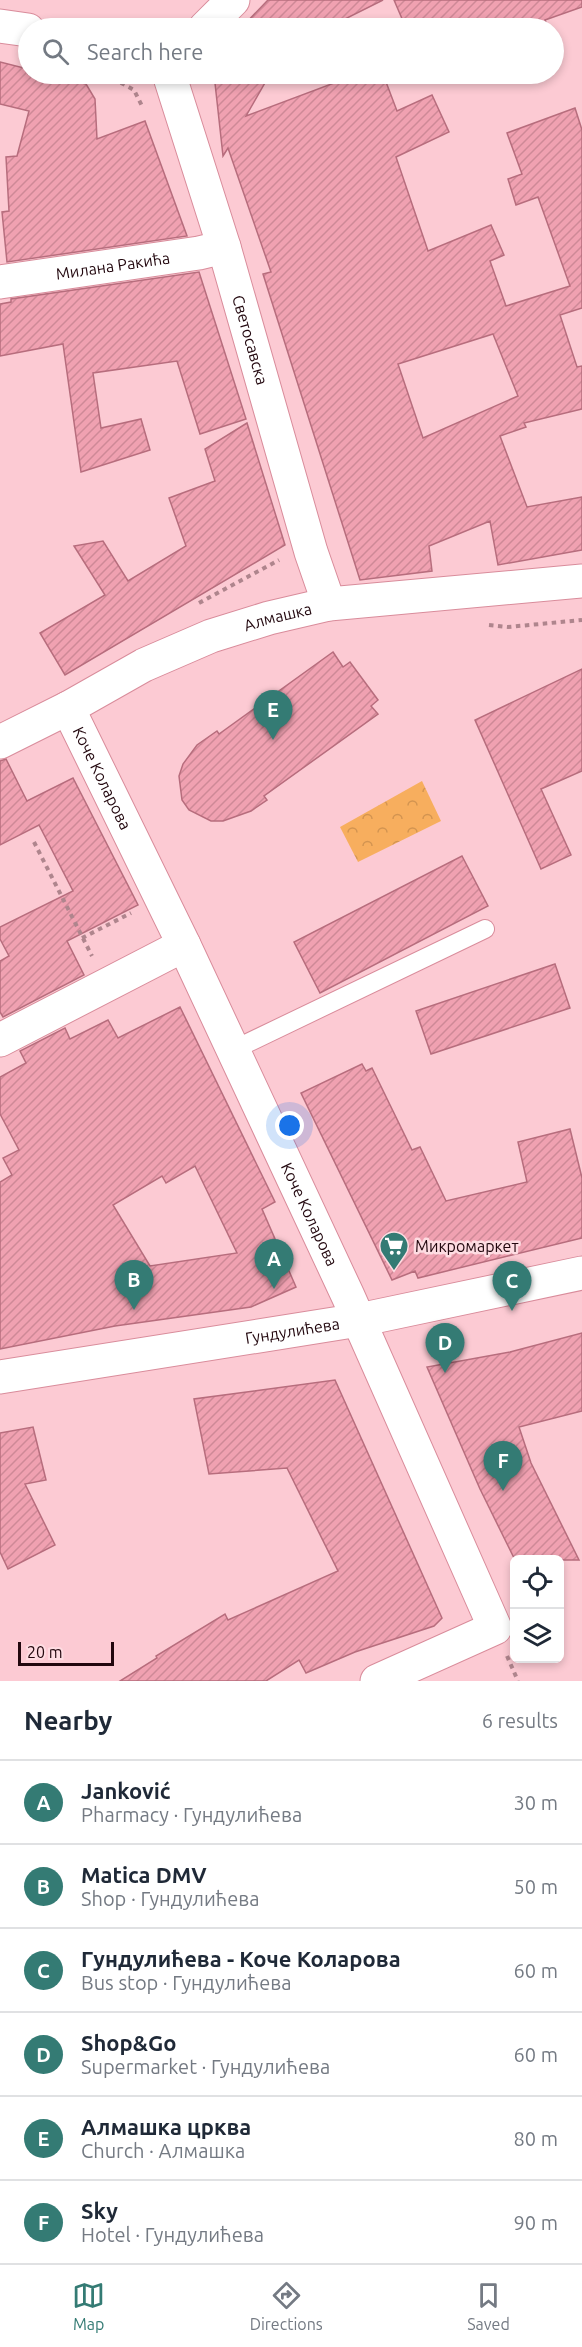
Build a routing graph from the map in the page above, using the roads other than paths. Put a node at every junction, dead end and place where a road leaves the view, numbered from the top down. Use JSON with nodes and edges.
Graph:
{"nodes":[{"id":1,"x":233,"y":0,"type":"edge"},
{"id":2,"x":214,"y":18,"type":"edge"},
{"id":3,"x":0,"y":26,"type":"edge"},
{"id":4,"x":18,"y":29,"type":"edge"},
{"id":5,"x":172,"y":84,"type":"edge"},
{"id":6,"x":224,"y":247,"type":"junction"},
{"id":7,"x":0,"y":282,"type":"edge"},
{"id":8,"x":582,"y":581,"type":"edge"},
{"id":9,"x":329,"y":604,"type":"junction"},
{"id":10,"x":68,"y":708,"type":"junction"},
{"id":11,"x":0,"y":742,"type":"edge"},
{"id":12,"x":485,"y":929,"type":"dead end"},
{"id":13,"x":184,"y":945,"type":"junction"},
{"id":14,"x":0,"y":1040,"type":"edge"},
{"id":15,"x":233,"y":1050,"type":"junction"},
{"id":16,"x":582,"y":1273,"type":"edge"},
{"id":17,"x":359,"y":1320,"type":"junction"},
{"id":18,"x":0,"y":1377,"type":"edge"},
{"id":19,"x":377,"y":1681,"type":"edge"}],
"edges":[{"from":1,"to":2,"type":"street"},
{"from":3,"to":4,"type":"street"},
{"from":5,"to":6,"type":"street","name":"Светосавска"},
{"from":6,"to":7,"type":"street","name":"Милана Ракића"},
{"from":6,"to":9,"type":"street","name":"Светосавска"},
{"from":8,"to":9,"type":"street","name":"Алмашка"},
{"from":9,"to":10,"type":"street","name":"Алмашка"},
{"from":10,"to":11,"type":"street","name":"Алмашка"},
{"from":10,"to":13,"type":"street","name":"Коче Коларова"},
{"from":12,"to":15,"type":"lane"},
{"from":13,"to":14,"type":"street"},
{"from":13,"to":15,"type":"street","name":"Коче Коларова"},
{"from":15,"to":17,"type":"street","name":"Коче Коларова"},
{"from":16,"to":17,"type":"street","name":"Гундулићева"},
{"from":17,"to":18,"type":"street","name":"Гундулићева"},
{"from":17,"to":19,"type":"street","name":"Коче Коларова"}]}
